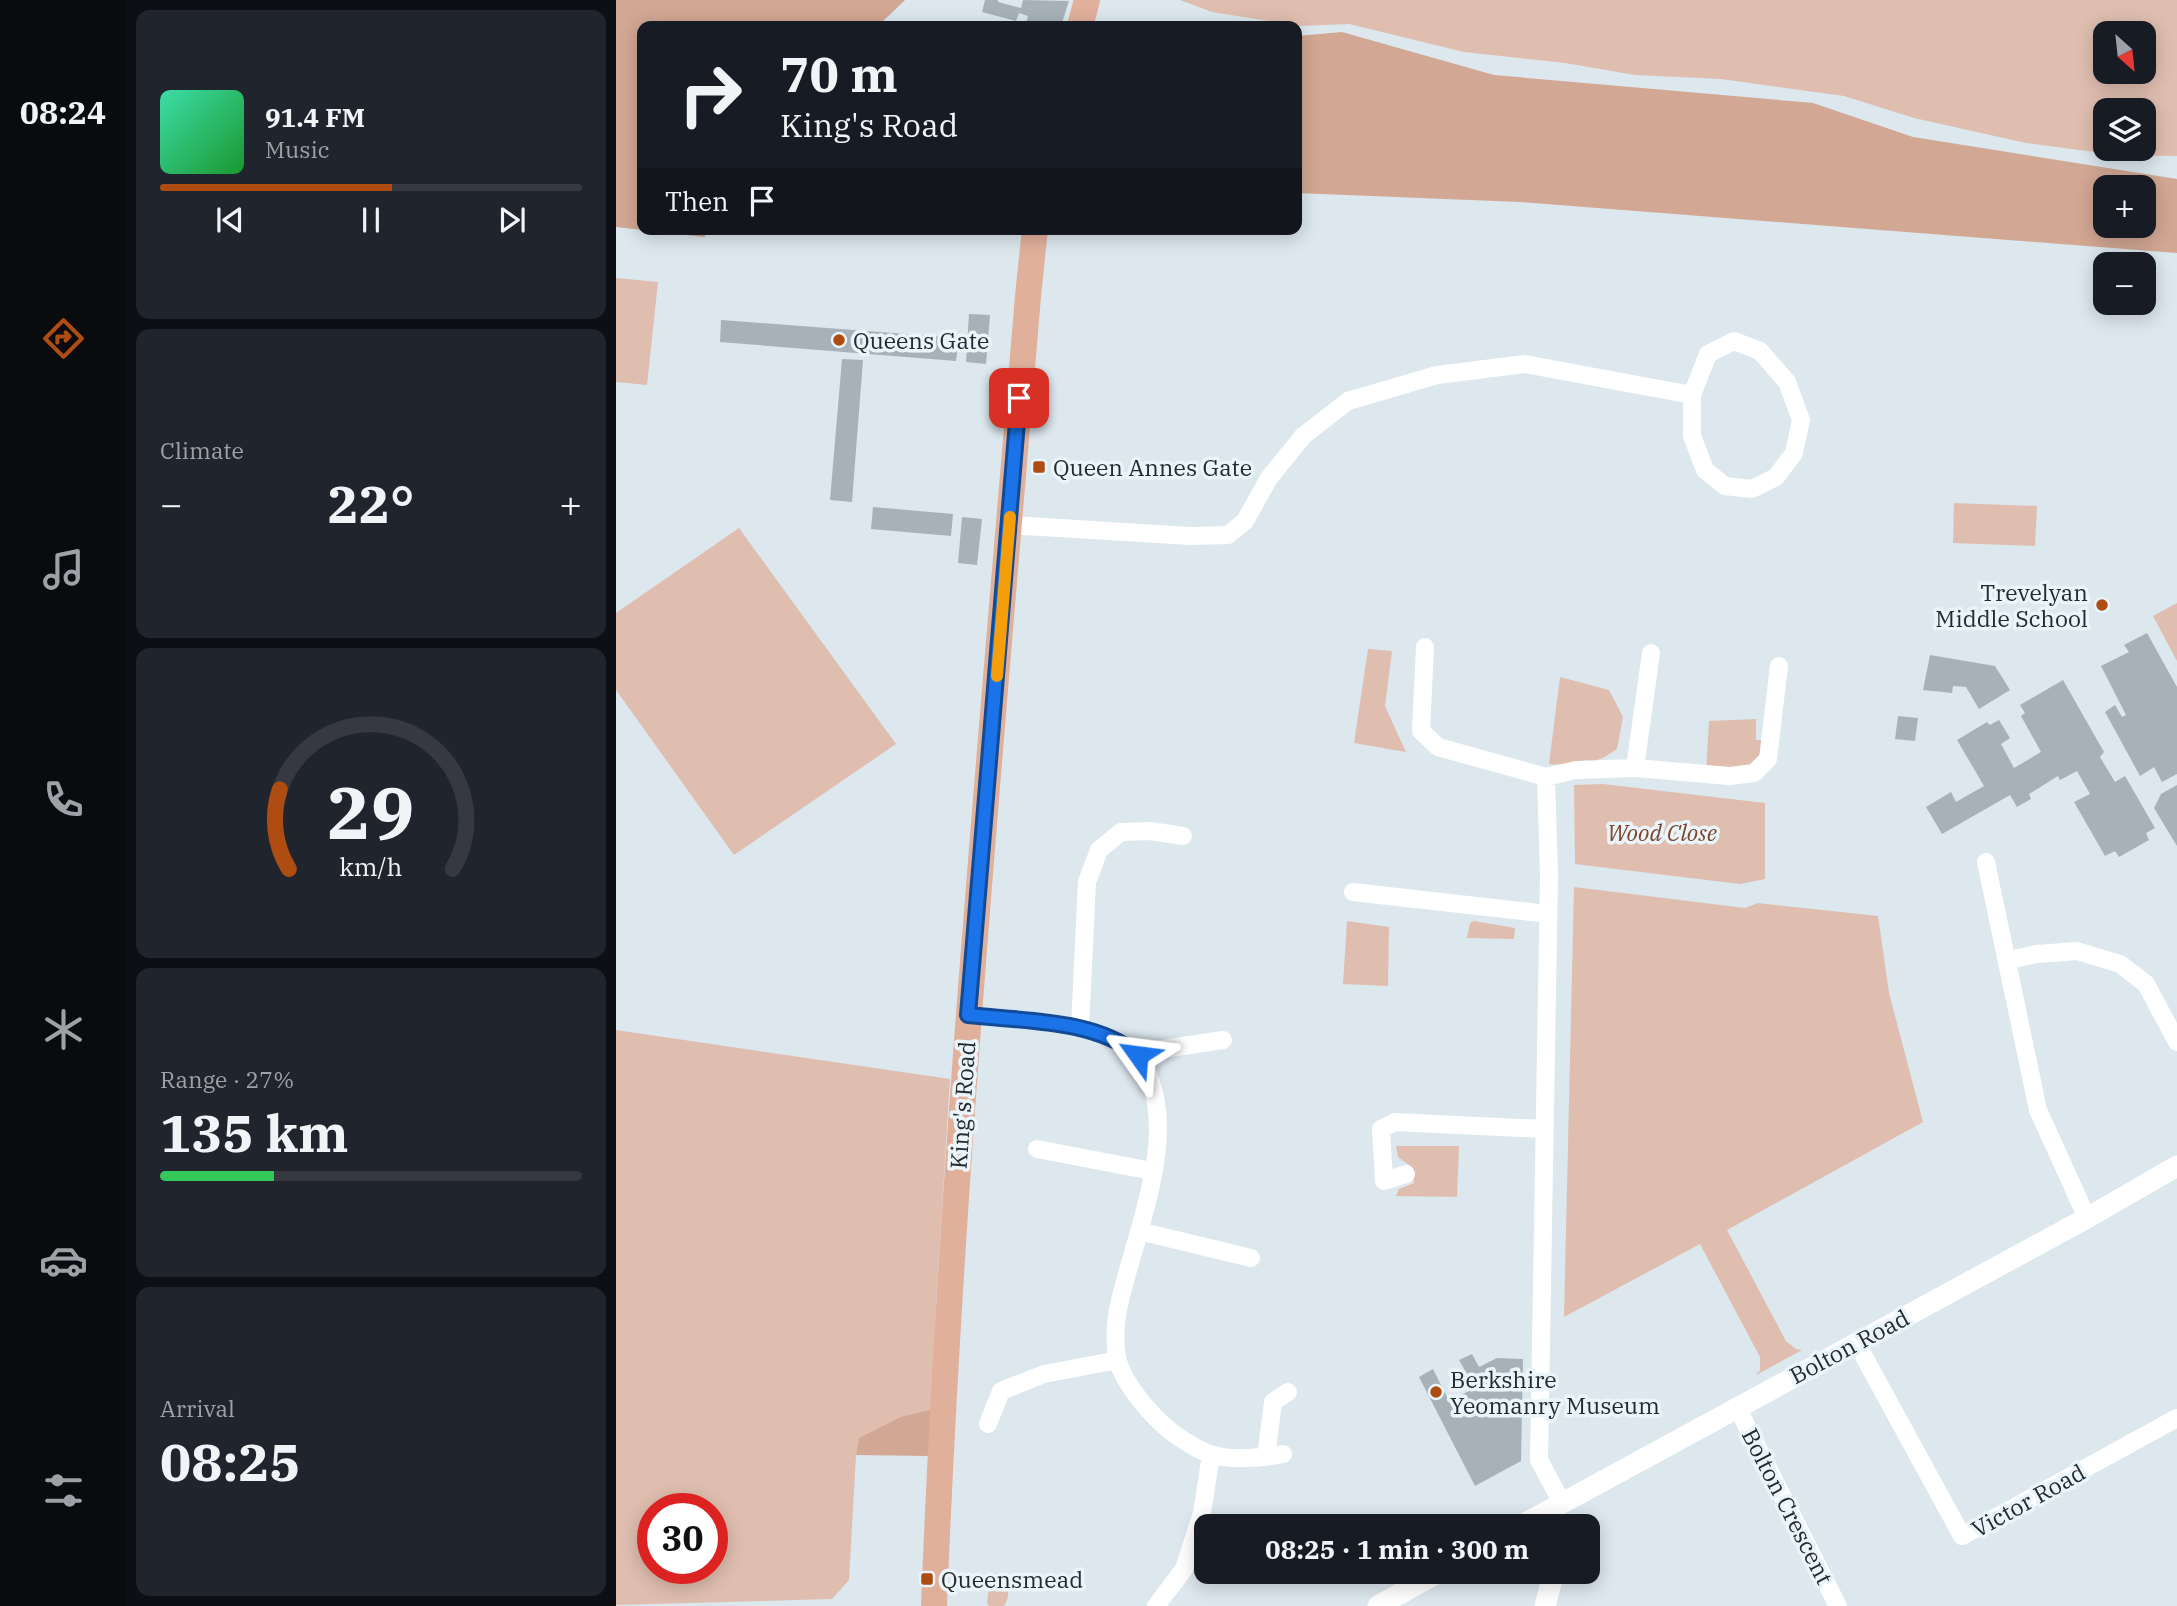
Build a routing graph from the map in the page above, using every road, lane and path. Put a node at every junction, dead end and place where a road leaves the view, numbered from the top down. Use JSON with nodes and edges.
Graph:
{"nodes":[{"id":1,"x":1087,"y":0,"type":"edge"},
{"id":2,"x":1081,"y":21,"type":"edge"},
{"id":3,"x":1034,"y":235,"type":"edge"},
{"id":4,"x":1692,"y":395,"type":"junction"},
{"id":5,"x":1010,"y":525,"type":"junction"},
{"id":6,"x":1425,"y":647,"type":"dead end"},
{"id":7,"x":1651,"y":653,"type":"dead end"},
{"id":8,"x":1779,"y":666,"type":"dead end"},
{"id":9,"x":1635,"y":768,"type":"junction"},
{"id":10,"x":1546,"y":777,"type":"junction"},
{"id":11,"x":1183,"y":836,"type":"dead end"},
{"id":12,"x":1986,"y":862,"type":"dead end"},
{"id":13,"x":1353,"y":892,"type":"dead end"},
{"id":14,"x":1548,"y":914,"type":"junction"},
{"id":15,"x":2008,"y":960,"type":"junction"},
{"id":16,"x":968,"y":1015,"type":"junction"},
{"id":17,"x":1080,"y":1027,"type":"junction"},
{"id":18,"x":1223,"y":1040,"type":"dead end"},
{"id":19,"x":2177,"y":1042,"type":"edge"},
{"id":20,"x":1138,"y":1055,"type":"junction"},
{"id":21,"x":1543,"y":1129,"type":"junction"},
{"id":22,"x":1037,"y":1149,"type":"dead end"},
{"id":23,"x":2177,"y":1166,"type":"edge"},
{"id":24,"x":1152,"y":1171,"type":"junction"},
{"id":25,"x":1406,"y":1174,"type":"dead end"},
{"id":26,"x":2087,"y":1218,"type":"junction"},
{"id":27,"x":1139,"y":1231,"type":"junction"},
{"id":28,"x":1251,"y":1258,"type":"dead end"},
{"id":29,"x":1856,"y":1342,"type":"junction"},
{"id":30,"x":1118,"y":1360,"type":"junction"},
{"id":31,"x":1288,"y":1392,"type":"dead end"},
{"id":32,"x":1737,"y":1407,"type":"junction"},
{"id":33,"x":2177,"y":1418,"type":"edge"},
{"id":34,"x":988,"y":1424,"type":"dead end"},
{"id":35,"x":1211,"y":1455,"type":"junction"},
{"id":36,"x":1562,"y":1503,"type":"junction"},
{"id":37,"x":1542,"y":1514,"type":"edge"},
{"id":38,"x":1561,"y":1514,"type":"edge"},
{"id":39,"x":1417,"y":1584,"type":"edge"},
{"id":40,"x":1551,"y":1584,"type":"edge"},
{"id":41,"x":934,"y":1606,"type":"edge"},
{"id":42,"x":1156,"y":1606,"type":"edge"},
{"id":43,"x":1378,"y":1606,"type":"edge"},
{"id":44,"x":1545,"y":1606,"type":"edge"},
{"id":45,"x":1838,"y":1606,"type":"edge"}],
"edges":[{"from":1,"to":2,"type":"main road"},
{"from":3,"to":5,"type":"main road","name":"King's Road"},
{"from":4,"to":4,"type":"street"},
{"from":4,"to":5,"type":"street"},
{"from":5,"to":16,"type":"main road","name":"King's Road"},
{"from":6,"to":10,"type":"street"},
{"from":7,"to":9,"type":"street"},
{"from":8,"to":9,"type":"street"},
{"from":9,"to":10,"type":"street"},
{"from":10,"to":14,"type":"street"},
{"from":11,"to":17,"type":"street"},
{"from":12,"to":15,"type":"street"},
{"from":13,"to":14,"type":"street"},
{"from":14,"to":21,"type":"street"},
{"from":15,"to":19,"type":"street"},
{"from":15,"to":26,"type":"street"},
{"from":16,"to":17,"type":"street"},
{"from":16,"to":41,"type":"main road","name":"King's Road"},
{"from":17,"to":20,"type":"street"},
{"from":18,"to":20,"type":"street"},
{"from":20,"to":24,"type":"street"},
{"from":21,"to":25,"type":"street"},
{"from":21,"to":36,"type":"street"},
{"from":22,"to":24,"type":"street"},
{"from":23,"to":26,"type":"street","name":"Bolton Road"},
{"from":24,"to":27,"type":"street"},
{"from":26,"to":29,"type":"street","name":"Bolton Road"},
{"from":27,"to":28,"type":"street"},
{"from":27,"to":30,"type":"street"},
{"from":29,"to":32,"type":"street","name":"Bolton Road"},
{"from":29,"to":33,"type":"street","name":"Victor Road"},
{"from":30,"to":34,"type":"street"},
{"from":30,"to":35,"type":"street"},
{"from":31,"to":35,"type":"street"},
{"from":32,"to":36,"type":"street","name":"Bolton Road"},
{"from":32,"to":45,"type":"street","name":"Bolton Crescent"},
{"from":35,"to":42,"type":"street"},
{"from":36,"to":37,"type":"street","name":"Bolton Road"},
{"from":36,"to":38,"type":"street"},
{"from":39,"to":43,"type":"street"},
{"from":40,"to":44,"type":"street"}]}
